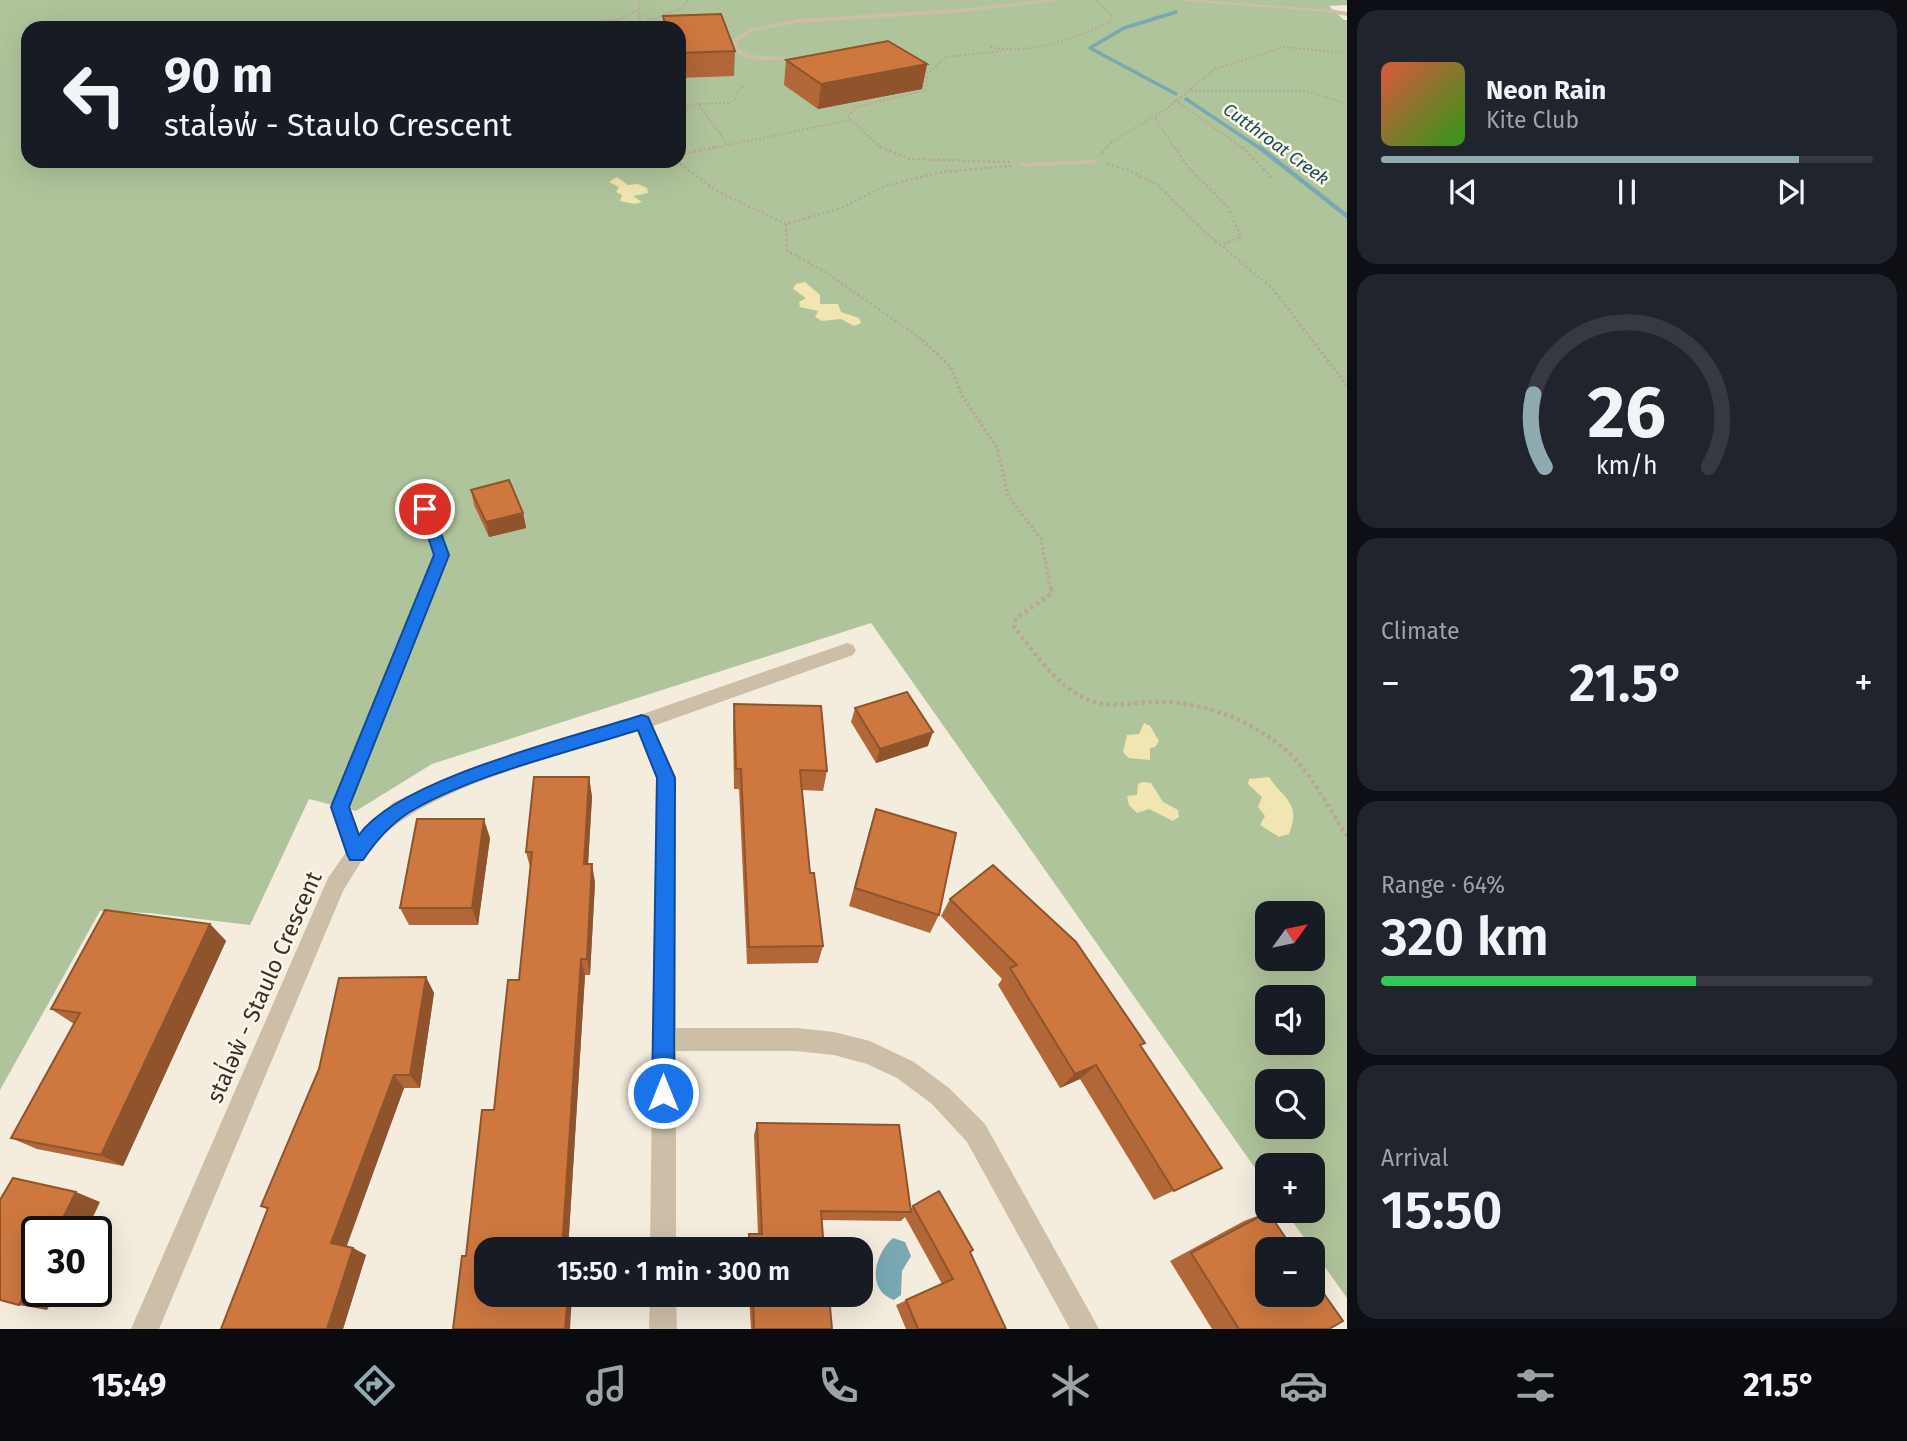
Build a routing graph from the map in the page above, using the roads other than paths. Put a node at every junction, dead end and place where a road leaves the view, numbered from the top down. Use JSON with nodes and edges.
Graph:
{"nodes":[{"id":1,"x":1063,"y":0,"type":"edge"},
{"id":2,"x":1177,"y":0,"type":"edge"},
{"id":3,"x":910,"y":5,"type":"dead end"},
{"id":4,"x":1327,"y":10,"type":"joint"},
{"id":5,"x":1347,"y":12,"type":"edge"},
{"id":6,"x":915,"y":14,"type":"junction"},
{"id":7,"x":800,"y":21,"type":"joint"},
{"id":8,"x":784,"y":58,"type":"edge"},
{"id":9,"x":1096,"y":162,"type":"road end"},
{"id":10,"x":1023,"y":165,"type":"road end"},
{"id":11,"x":425,"y":509,"type":"dead end"},
{"id":12,"x":847,"y":650,"type":"dead end"},
{"id":13,"x":642,"y":722,"type":"junction"},
{"id":14,"x":356,"y":854,"type":"junction"},
{"id":15,"x":663,"y":1040,"type":"junction"},
{"id":16,"x":663,"y":1237,"type":"edge"},
{"id":17,"x":663,"y":1307,"type":"edge"},
{"id":18,"x":145,"y":1329,"type":"edge"},
{"id":19,"x":663,"y":1329,"type":"edge"},
{"id":20,"x":1085,"y":1329,"type":"edge"}],
"edges":[{"from":1,"to":6,"type":"lane"},
{"from":2,"to":4,"type":"lane"},
{"from":3,"to":6,"type":"lane"},
{"from":4,"to":5,"type":"street"},
{"from":6,"to":7,"type":"lane"},
{"from":7,"to":8,"type":"lane"},
{"from":9,"to":10,"type":"lane"},
{"from":11,"to":14,"type":"lane"},
{"from":12,"to":13,"type":"street","name":"stal̓əw̓ - Staulo Crescent"},
{"from":13,"to":14,"type":"street","name":"stal̓əw̓ - Staulo Crescent"},
{"from":13,"to":15,"type":"street"},
{"from":14,"to":18,"type":"street","name":"stal̓əw̓ - Staulo Crescent"},
{"from":15,"to":16,"type":"street"},
{"from":15,"to":20,"type":"street"},
{"from":17,"to":19,"type":"street"}]}
